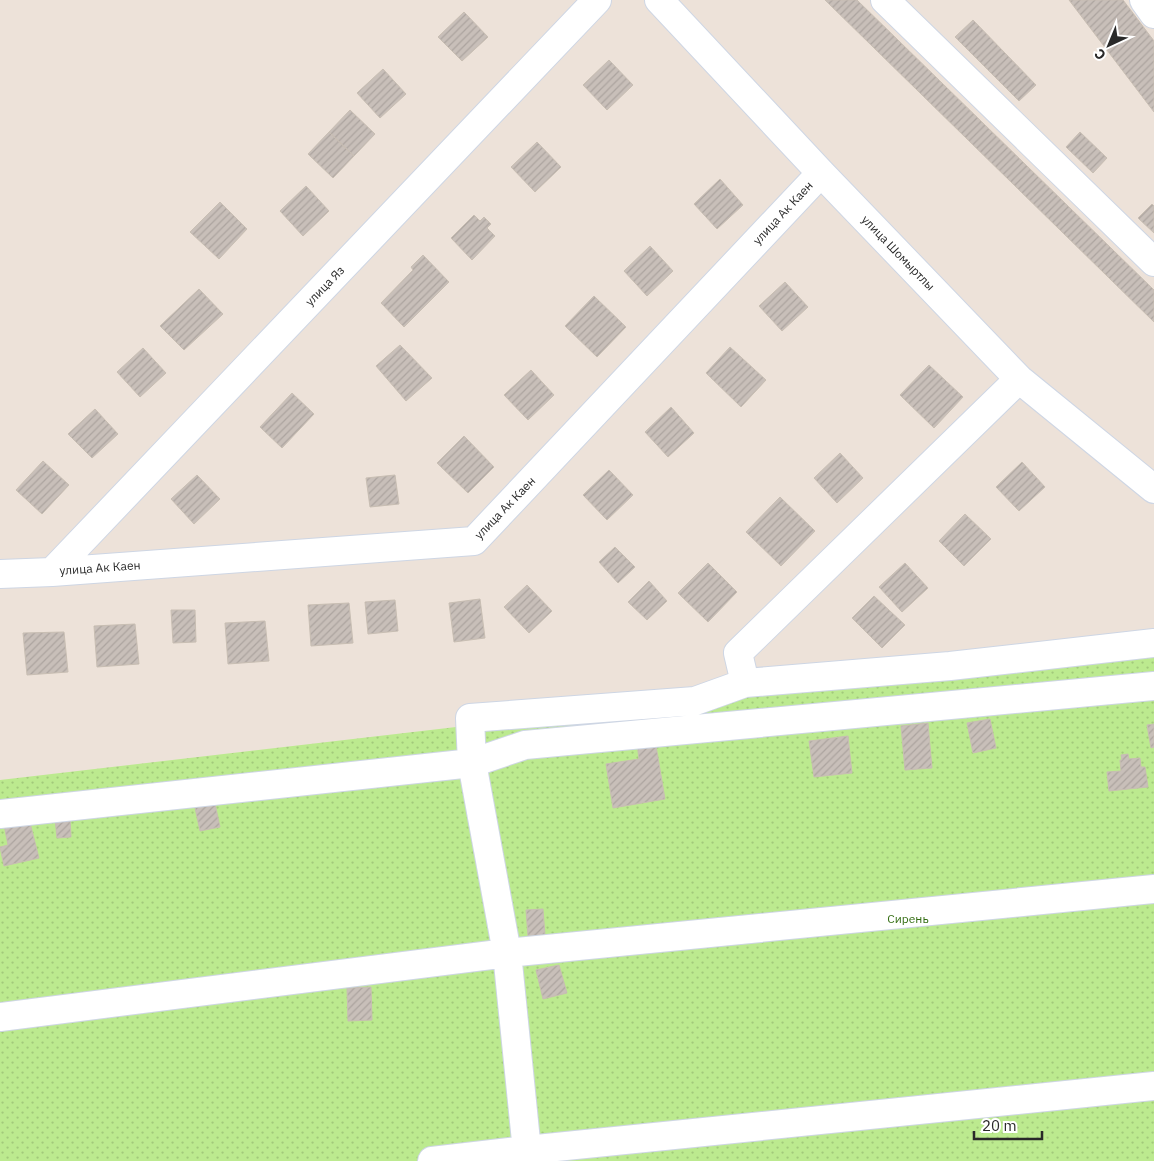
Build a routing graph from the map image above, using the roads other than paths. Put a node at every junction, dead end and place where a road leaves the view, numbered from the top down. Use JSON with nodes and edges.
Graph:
{"nodes":[{"id":1,"x":597,"y":0,"type":"edge"},
{"id":2,"x":659,"y":0,"type":"edge"},
{"id":3,"x":885,"y":0,"type":"edge"},
{"id":4,"x":1144,"y":0,"type":"edge"},
{"id":5,"x":1154,"y":14,"type":"edge"},
{"id":6,"x":821,"y":173,"type":"junction"},
{"id":7,"x":1154,"y":262,"type":"edge"},
{"id":8,"x":1019,"y":379,"type":"junction"},
{"id":9,"x":1154,"y":489,"type":"edge"},
{"id":10,"x":52,"y":572,"type":"junction"},
{"id":11,"x":0,"y":574,"type":"edge"},
{"id":12,"x":1154,"y":643,"type":"edge"},
{"id":13,"x":745,"y":683,"type":"junction"},
{"id":14,"x":1154,"y":686,"type":"edge"},
{"id":15,"x":472,"y":763,"type":"junction"},
{"id":16,"x":0,"y":814,"type":"edge"},
{"id":17,"x":1154,"y":889,"type":"edge"},
{"id":18,"x":507,"y":953,"type":"junction"},
{"id":19,"x":0,"y":1017,"type":"edge"},
{"id":20,"x":1154,"y":1086,"type":"edge"},
{"id":21,"x":527,"y":1155,"type":"edge"},
{"id":22,"x":432,"y":1161,"type":"edge"}],
"edges":[{"from":1,"to":10,"type":"street","name":"улица Яз"},
{"from":2,"to":6,"type":"street","name":"улица Шомыртлы"},
{"from":3,"to":7,"type":"street"},
{"from":4,"to":5,"type":"street"},
{"from":6,"to":8,"type":"street","name":"улица Шомыртлы"},
{"from":6,"to":10,"type":"street","name":"улица Ак Каен"},
{"from":8,"to":9,"type":"street","name":"улица Шомыртлы"},
{"from":8,"to":13,"type":"street"},
{"from":10,"to":11,"type":"street","name":"улица Ак Каен"},
{"from":12,"to":13,"type":"street"},
{"from":13,"to":15,"type":"street"},
{"from":14,"to":15,"type":"street"},
{"from":15,"to":16,"type":"street"},
{"from":15,"to":18,"type":"street"},
{"from":17,"to":18,"type":"street"},
{"from":18,"to":19,"type":"street"},
{"from":18,"to":21,"type":"street"},
{"from":20,"to":21,"type":"street"},
{"from":21,"to":22,"type":"street"}]}
